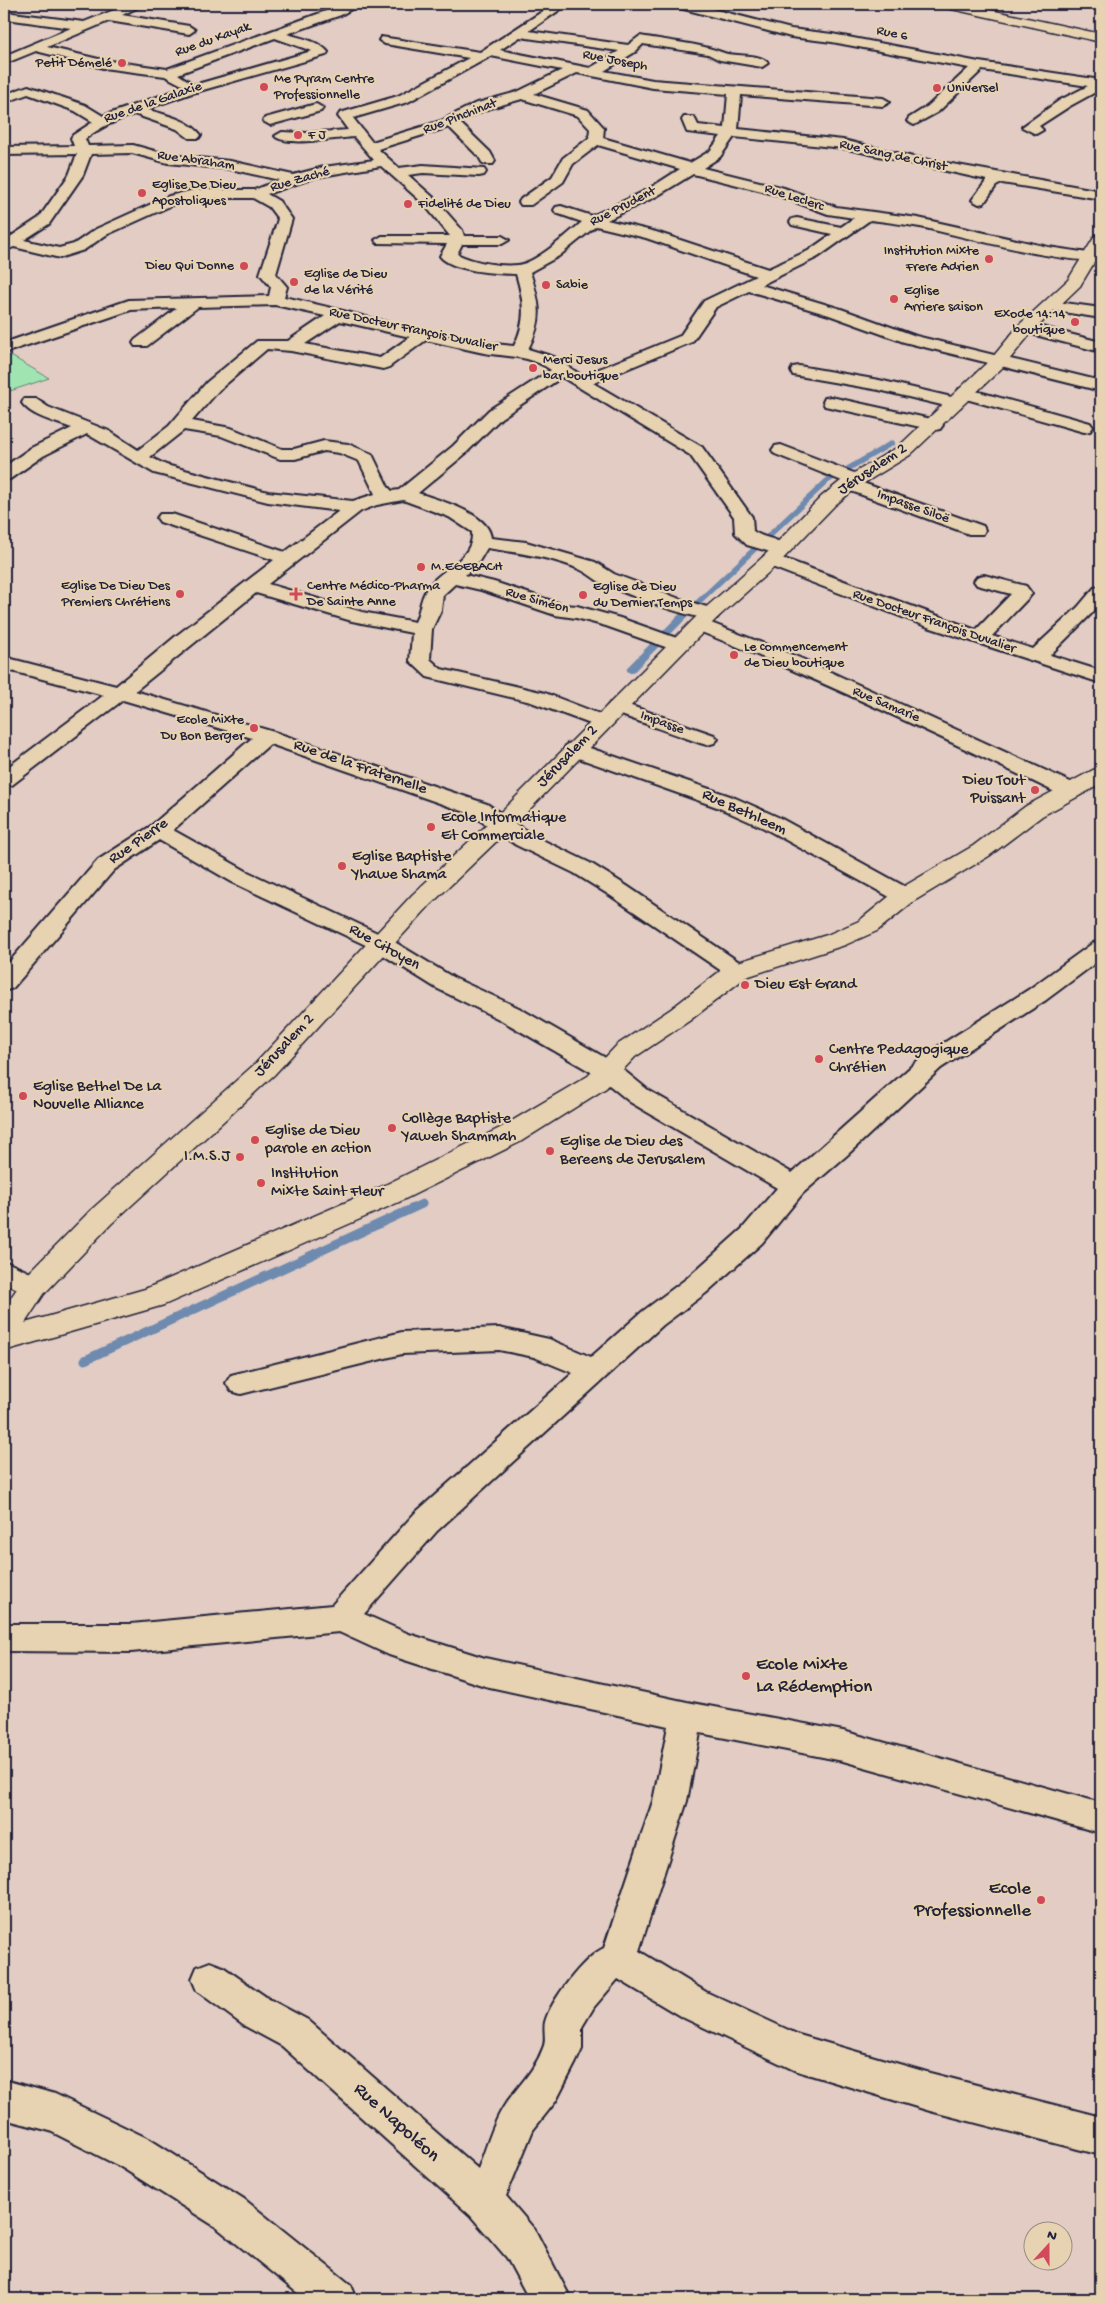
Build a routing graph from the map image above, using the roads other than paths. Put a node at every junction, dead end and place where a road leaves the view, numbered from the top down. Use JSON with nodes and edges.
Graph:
{"nodes":[{"id":1,"x":139,"y":4,"type":"edge"},
{"id":2,"x":354,"y":4,"type":"edge"},
{"id":3,"x":562,"y":4,"type":"edge"},
{"id":4,"x":680,"y":4,"type":"edge"},
{"id":5,"x":956,"y":5,"type":"edge"},
{"id":6,"x":108,"y":11,"type":"junction"},
{"id":7,"x":4,"y":13,"type":"edge"},
{"id":8,"x":737,"y":18,"type":"junction"},
{"id":9,"x":85,"y":26,"type":"junction"},
{"id":10,"x":710,"y":28,"type":"dead end"},
{"id":11,"x":189,"y":30,"type":"dead end"},
{"id":12,"x":789,"y":32,"type":"junction"},
{"id":13,"x":517,"y":33,"type":"junction"},
{"id":14,"x":274,"y":34,"type":"junction"},
{"id":15,"x":1101,"y":38,"type":"edge"},
{"id":16,"x":385,"y":40,"type":"dead end"},
{"id":17,"x":781,"y":44,"type":"dead end"},
{"id":18,"x":37,"y":48,"type":"junction"},
{"id":19,"x":630,"y":49,"type":"junction"},
{"id":20,"x":485,"y":54,"type":"junction"},
{"id":21,"x":772,"y":54,"type":"dead end"},
{"id":22,"x":4,"y":60,"type":"edge"},
{"id":23,"x":762,"y":64,"type":"junction"},
{"id":24,"x":980,"y":66,"type":"junction"},
{"id":25,"x":577,"y":68,"type":"junction"},
{"id":26,"x":594,"y":71,"type":"junction"},
{"id":27,"x":682,"y":71,"type":"dead end"},
{"id":28,"x":168,"y":73,"type":"junction"},
{"id":29,"x":653,"y":84,"type":"junction"},
{"id":30,"x":1101,"y":84,"type":"edge"},
{"id":31,"x":192,"y":88,"type":"junction"},
{"id":32,"x":735,"y":90,"type":"junction"},
{"id":33,"x":522,"y":95,"type":"junction"},
{"id":34,"x":4,"y":99,"type":"edge"},
{"id":35,"x":883,"y":102,"type":"dead end"},
{"id":36,"x":133,"y":109,"type":"junction"},
{"id":37,"x":345,"y":116,"type":"junction"},
{"id":38,"x":101,"y":120,"type":"junction"},
{"id":39,"x":689,"y":120,"type":"dead end"},
{"id":40,"x":270,"y":121,"type":"dead end"},
{"id":41,"x":914,"y":121,"type":"dead end"},
{"id":42,"x":451,"y":122,"type":"junction"},
{"id":43,"x":1036,"y":130,"type":"dead end"},
{"id":44,"x":731,"y":131,"type":"junction"},
{"id":45,"x":356,"y":133,"type":"junction"},
{"id":46,"x":194,"y":135,"type":"dead end"},
{"id":47,"x":282,"y":136,"type":"dead end"},
{"id":48,"x":596,"y":140,"type":"junction"},
{"id":49,"x":369,"y":147,"type":"junction"},
{"id":50,"x":81,"y":148,"type":"junction"},
{"id":51,"x":4,"y":151,"type":"edge"},
{"id":52,"x":381,"y":162,"type":"junction"},
{"id":53,"x":692,"y":169,"type":"junction"},
{"id":54,"x":395,"y":173,"type":"junction"},
{"id":55,"x":1000,"y":178,"type":"junction"},
{"id":56,"x":297,"y":180,"type":"junction"},
{"id":57,"x":220,"y":193,"type":"junction"},
{"id":58,"x":256,"y":194,"type":"junction"},
{"id":59,"x":1101,"y":195,"type":"edge"},
{"id":60,"x":979,"y":200,"type":"dead end"},
{"id":61,"x":526,"y":202,"type":"dead end"},
{"id":62,"x":561,"y":210,"type":"dead end"},
{"id":63,"x":187,"y":212,"type":"dead end"},
{"id":64,"x":868,"y":215,"type":"junction"},
{"id":65,"x":593,"y":221,"type":"junction"},
{"id":66,"x":797,"y":222,"type":"dead end"},
{"id":67,"x":843,"y":232,"type":"junction"},
{"id":68,"x":382,"y":240,"type":"dead end"},
{"id":69,"x":457,"y":240,"type":"junction"},
{"id":70,"x":502,"y":240,"type":"dead end"},
{"id":71,"x":8,"y":244,"type":"edge"},
{"id":72,"x":1094,"y":259,"type":"edge"},
{"id":73,"x":522,"y":270,"type":"junction"},
{"id":74,"x":776,"y":274,"type":"junction"},
{"id":75,"x":748,"y":286,"type":"junction"},
{"id":76,"x":275,"y":300,"type":"junction"},
{"id":77,"x":195,"y":302,"type":"junction"},
{"id":78,"x":1050,"y":306,"type":"junction"},
{"id":79,"x":1101,"y":313,"type":"edge"},
{"id":80,"x":338,"y":315,"type":"junction"},
{"id":81,"x":1026,"y":328,"type":"junction"},
{"id":82,"x":423,"y":335,"type":"junction"},
{"id":83,"x":141,"y":343,"type":"dead end"},
{"id":84,"x":8,"y":344,"type":"edge"},
{"id":85,"x":291,"y":346,"type":"junction"},
{"id":86,"x":1101,"y":347,"type":"edge"},
{"id":87,"x":519,"y":351,"type":"junction"},
{"id":88,"x":998,"y":362,"type":"junction"},
{"id":89,"x":564,"y":369,"type":"junction"},
{"id":90,"x":799,"y":371,"type":"dead end"},
{"id":91,"x":580,"y":382,"type":"junction"},
{"id":92,"x":1101,"y":386,"type":"edge"},
{"id":93,"x":959,"y":398,"type":"junction"},
{"id":94,"x":831,"y":402,"type":"dead end"},
{"id":95,"x":30,"y":403,"type":"dead end"},
{"id":96,"x":179,"y":424,"type":"junction"},
{"id":97,"x":934,"y":425,"type":"junction"},
{"id":98,"x":86,"y":428,"type":"junction"},
{"id":99,"x":1084,"y":428,"type":"dead end"},
{"id":100,"x":781,"y":450,"type":"dead end"},
{"id":101,"x":138,"y":458,"type":"junction"},
{"id":102,"x":4,"y":475,"type":"edge"},
{"id":103,"x":853,"y":482,"type":"junction"},
{"id":104,"x":396,"y":495,"type":"junction"},
{"id":105,"x":355,"y":507,"type":"junction"},
{"id":106,"x":166,"y":518,"type":"dead end"},
{"id":107,"x":976,"y":530,"type":"dead end"},
{"id":108,"x":482,"y":542,"type":"junction"},
{"id":109,"x":768,"y":549,"type":"junction"},
{"id":110,"x":289,"y":559,"type":"junction"},
{"id":111,"x":452,"y":578,"type":"junction"},
{"id":112,"x":984,"y":580,"type":"dead end"},
{"id":113,"x":255,"y":586,"type":"junction"},
{"id":114,"x":1101,"y":592,"type":"edge"},
{"id":115,"x":705,"y":619,"type":"junction"},
{"id":116,"x":422,"y":629,"type":"junction"},
{"id":117,"x":979,"y":638,"type":"junction"},
{"id":118,"x":678,"y":645,"type":"junction"},
{"id":119,"x":1036,"y":657,"type":"junction"},
{"id":120,"x":4,"y":663,"type":"edge"},
{"id":121,"x":1101,"y":677,"type":"edge"},
{"id":122,"x":120,"y":693,"type":"junction"},
{"id":123,"x":610,"y":714,"type":"junction"},
{"id":124,"x":267,"y":736,"type":"junction"},
{"id":125,"x":707,"y":739,"type":"dead end"},
{"id":126,"x":575,"y":749,"type":"junction"},
{"id":127,"x":1101,"y":775,"type":"edge"},
{"id":128,"x":4,"y":780,"type":"edge"},
{"id":129,"x":1069,"y":790,"type":"junction"},
{"id":130,"x":502,"y":824,"type":"junction"},
{"id":131,"x":159,"y":831,"type":"junction"},
{"id":132,"x":905,"y":896,"type":"junction"},
{"id":133,"x":380,"y":943,"type":"junction"},
{"id":134,"x":1101,"y":948,"type":"edge"},
{"id":135,"x":737,"y":971,"type":"junction"},
{"id":136,"x":4,"y":984,"type":"edge"},
{"id":137,"x":607,"y":1070,"type":"junction"},
{"id":138,"x":794,"y":1186,"type":"junction"},
{"id":139,"x":4,"y":1271,"type":"edge"},
{"id":140,"x":34,"y":1286,"type":"junction"},
{"id":141,"x":4,"y":1331,"type":"edge"},
{"id":142,"x":4,"y":1340,"type":"edge"},
{"id":143,"x":596,"y":1371,"type":"junction"},
{"id":144,"x":242,"y":1383,"type":"dead end"},
{"id":145,"x":341,"y":1618,"type":"junction"},
{"id":146,"x":4,"y":1638,"type":"edge"},
{"id":147,"x":687,"y":1716,"type":"junction"},
{"id":148,"x":1101,"y":1818,"type":"edge"},
{"id":149,"x":618,"y":1959,"type":"junction"},
{"id":150,"x":210,"y":1979,"type":"dead end"},
{"id":151,"x":4,"y":2099,"type":"edge"},
{"id":152,"x":1101,"y":2136,"type":"edge"},
{"id":153,"x":484,"y":2201,"type":"junction"},
{"id":154,"x":337,"y":2299,"type":"edge"},
{"id":155,"x":550,"y":2299,"type":"edge"}],
"edges":[{"from":1,"to":6,"type":"street"},
{"from":2,"to":14,"type":"street","name":"Rue du Kayak"},
{"from":3,"to":13,"type":"street"},
{"from":4,"to":8,"type":"street","name":"Rue 6"},
{"from":5,"to":15,"type":"street"},
{"from":6,"to":9,"type":"street"},
{"from":6,"to":11,"type":"street"},
{"from":7,"to":9,"type":"street"},
{"from":8,"to":10,"type":"street"},
{"from":8,"to":12,"type":"street","name":"Rue 6"},
{"from":9,"to":18,"type":"street"},
{"from":12,"to":17,"type":"street"},
{"from":12,"to":24,"type":"street","name":"Rue 6"},
{"from":13,"to":19,"type":"street"},
{"from":13,"to":20,"type":"street"},
{"from":14,"to":28,"type":"street","name":"Rue du Kayak"},
{"from":14,"to":31,"type":"street","name":"Rue de la Galaxie"},
{"from":16,"to":20,"type":"street","name":"Rue Joseph"},
{"from":18,"to":22,"type":"street"},
{"from":18,"to":28,"type":"street"},
{"from":19,"to":23,"type":"street"},
{"from":19,"to":26,"type":"street"},
{"from":20,"to":25,"type":"street","name":"Rue Joseph"},
{"from":20,"to":37,"type":"street"},
{"from":21,"to":23,"type":"street"},
{"from":23,"to":32,"type":"street"},
{"from":24,"to":30,"type":"street","name":"Rue 6"},
{"from":24,"to":41,"type":"street"},
{"from":25,"to":26,"type":"street","name":"Rue Joseph"},
{"from":25,"to":33,"type":"street","name":"Rue Pinchinat"},
{"from":26,"to":29,"type":"street","name":"Rue Joseph"},
{"from":27,"to":29,"type":"street"},
{"from":28,"to":31,"type":"street"},
{"from":29,"to":32,"type":"street","name":"Rue Joseph"},
{"from":30,"to":43,"type":"street"},
{"from":31,"to":36,"type":"street","name":"Rue de la Galaxie"},
{"from":32,"to":35,"type":"street","name":"Rue Joseph"},
{"from":32,"to":44,"type":"street","name":"Rue Prudent"},
{"from":33,"to":42,"type":"street","name":"Rue Pinchinat"},
{"from":33,"to":48,"type":"street"},
{"from":34,"to":38,"type":"street"},
{"from":36,"to":38,"type":"street","name":"Rue de la Galaxie"},
{"from":36,"to":46,"type":"street"},
{"from":37,"to":40,"type":"street"},
{"from":37,"to":45,"type":"street"},
{"from":38,"to":50,"type":"street","name":"Rue de la Galaxie"},
{"from":39,"to":44,"type":"street","name":"Rue Sang de Christ"},
{"from":42,"to":49,"type":"street","name":"Rue Pinchinat"},
{"from":42,"to":54,"type":"street"},
{"from":44,"to":53,"type":"street","name":"Rue Prudent"},
{"from":44,"to":55,"type":"street","name":"Rue Sang de Christ"},
{"from":45,"to":47,"type":"street"},
{"from":45,"to":49,"type":"street"},
{"from":48,"to":53,"type":"street","name":"Rue Leclerc"},
{"from":48,"to":61,"type":"street"},
{"from":49,"to":52,"type":"street"},
{"from":50,"to":51,"type":"street","name":"Rue Abraham"},
{"from":50,"to":56,"type":"street","name":"Rue Abraham"},
{"from":50,"to":71,"type":"street","name":"Rue de la Galaxie"},
{"from":52,"to":54,"type":"street"},
{"from":52,"to":56,"type":"street","name":"Rue Zaché"},
{"from":53,"to":64,"type":"street","name":"Rue Leclerc"},
{"from":53,"to":65,"type":"street","name":"Rue Prudent"},
{"from":54,"to":69,"type":"street"},
{"from":55,"to":59,"type":"street","name":"Rue Sang de Christ"},
{"from":55,"to":60,"type":"street"},
{"from":56,"to":58,"type":"street","name":"Rue Zaché"},
{"from":57,"to":58,"type":"street"},
{"from":57,"to":63,"type":"street"},
{"from":57,"to":71,"type":"street"},
{"from":58,"to":76,"type":"street","name":"Rue Zaché"},
{"from":62,"to":65,"type":"street"},
{"from":64,"to":67,"type":"street"},
{"from":64,"to":72,"type":"street","name":"Rue Leclerc"},
{"from":65,"to":73,"type":"street","name":"Rue Prudent"},
{"from":65,"to":74,"type":"street"},
{"from":66,"to":67,"type":"street"},
{"from":67,"to":74,"type":"street"},
{"from":68,"to":69,"type":"street"},
{"from":69,"to":70,"type":"street"},
{"from":69,"to":73,"type":"street"},
{"from":72,"to":78,"type":"street","name":"Jérusalem 2"},
{"from":73,"to":87,"type":"street"},
{"from":74,"to":75,"type":"street"},
{"from":75,"to":88,"type":"street"},
{"from":75,"to":91,"type":"street"},
{"from":76,"to":77,"type":"street","name":"Rue Docteur François Duvalier"},
{"from":76,"to":80,"type":"street","name":"Rue Docteur François Duvalier"},
{"from":77,"to":83,"type":"street"},
{"from":77,"to":84,"type":"street","name":"Rue Docteur François Duvalier"},
{"from":78,"to":79,"type":"street"},
{"from":78,"to":81,"type":"street","name":"Jérusalem 2"},
{"from":80,"to":82,"type":"street","name":"Rue Docteur François Duvalier"},
{"from":80,"to":85,"type":"street"},
{"from":81,"to":86,"type":"street"},
{"from":81,"to":88,"type":"street","name":"Jérusalem 2"},
{"from":82,"to":85,"type":"street"},
{"from":82,"to":87,"type":"street","name":"Rue Docteur François Duvalier"},
{"from":85,"to":96,"type":"street"},
{"from":87,"to":89,"type":"street","name":"Rue Docteur François Duvalier"},
{"from":88,"to":92,"type":"street"},
{"from":88,"to":93,"type":"street","name":"Jérusalem 2"},
{"from":89,"to":91,"type":"street","name":"Rue Docteur François Duvalier"},
{"from":89,"to":104,"type":"street"},
{"from":90,"to":93,"type":"street"},
{"from":91,"to":109,"type":"street","name":"Rue Docteur François Duvalier"},
{"from":93,"to":97,"type":"street","name":"Jérusalem 2"},
{"from":93,"to":99,"type":"street"},
{"from":94,"to":97,"type":"street"},
{"from":95,"to":98,"type":"street"},
{"from":96,"to":101,"type":"street"},
{"from":96,"to":104,"type":"street"},
{"from":97,"to":103,"type":"street","name":"Jérusalem 2"},
{"from":98,"to":101,"type":"street"},
{"from":98,"to":102,"type":"street"},
{"from":100,"to":103,"type":"street","name":"Impasse Siloë"},
{"from":101,"to":105,"type":"street"},
{"from":103,"to":107,"type":"street","name":"Impasse Siloë"},
{"from":103,"to":109,"type":"street","name":"Jérusalem 2"},
{"from":104,"to":105,"type":"street"},
{"from":104,"to":108,"type":"street"},
{"from":105,"to":110,"type":"street"},
{"from":106,"to":110,"type":"street"},
{"from":108,"to":111,"type":"street"},
{"from":108,"to":115,"type":"street"},
{"from":109,"to":115,"type":"street","name":"Jérusalem 2"},
{"from":109,"to":117,"type":"street","name":"Rue Docteur François Duvalier"},
{"from":110,"to":113,"type":"street"},
{"from":111,"to":116,"type":"street"},
{"from":111,"to":118,"type":"street","name":"Rue Siméon"},
{"from":112,"to":117,"type":"street"},
{"from":113,"to":116,"type":"street"},
{"from":113,"to":122,"type":"street"},
{"from":114,"to":119,"type":"street"},
{"from":115,"to":118,"type":"street","name":"Jérusalem 2"},
{"from":115,"to":129,"type":"street","name":"Rue Samarie"},
{"from":116,"to":123,"type":"street","name":"Impasse"},
{"from":117,"to":119,"type":"street","name":"Rue Docteur François Duvalier"},
{"from":118,"to":123,"type":"street","name":"Jérusalem 2"},
{"from":119,"to":121,"type":"street","name":"Rue Docteur François Duvalier"},
{"from":120,"to":122,"type":"street","name":"Rue de la Fraternelle"},
{"from":122,"to":124,"type":"street","name":"Rue de la Fraternelle"},
{"from":122,"to":128,"type":"street"},
{"from":123,"to":125,"type":"street","name":"Impasse"},
{"from":123,"to":126,"type":"street","name":"Jérusalem 2"},
{"from":124,"to":130,"type":"street","name":"Rue de la Fraternelle"},
{"from":124,"to":131,"type":"street","name":"Rue Pierre"},
{"from":126,"to":130,"type":"street","name":"Jérusalem 2"},
{"from":126,"to":132,"type":"street","name":"Rue Bethleem"},
{"from":127,"to":129,"type":"street"},
{"from":129,"to":132,"type":"street"},
{"from":130,"to":133,"type":"street","name":"Jérusalem 2"},
{"from":130,"to":135,"type":"street","name":"Rue de la Fraternelle"},
{"from":131,"to":133,"type":"street","name":"Rue Citoyen"},
{"from":131,"to":136,"type":"street","name":"Rue Pierre"},
{"from":132,"to":135,"type":"street"},
{"from":133,"to":137,"type":"street","name":"Rue Citoyen"},
{"from":133,"to":140,"type":"street","name":"Jérusalem 2"},
{"from":134,"to":138,"type":"street"},
{"from":135,"to":137,"type":"street"},
{"from":137,"to":138,"type":"street","name":"Rue Citoyen"},
{"from":137,"to":142,"type":"street"},
{"from":138,"to":143,"type":"street"},
{"from":139,"to":140,"type":"street"},
{"from":140,"to":141,"type":"street","name":"Jérusalem 2"},
{"from":143,"to":144,"type":"street"},
{"from":143,"to":145,"type":"street"},
{"from":145,"to":146,"type":"street"},
{"from":145,"to":147,"type":"street"},
{"from":147,"to":148,"type":"street"},
{"from":147,"to":149,"type":"street"},
{"from":149,"to":152,"type":"street"},
{"from":149,"to":153,"type":"street"},
{"from":150,"to":153,"type":"street","name":"Rue Napoléon"},
{"from":151,"to":154,"type":"street"},
{"from":153,"to":155,"type":"street","name":"Rue Napoléon"}]}
